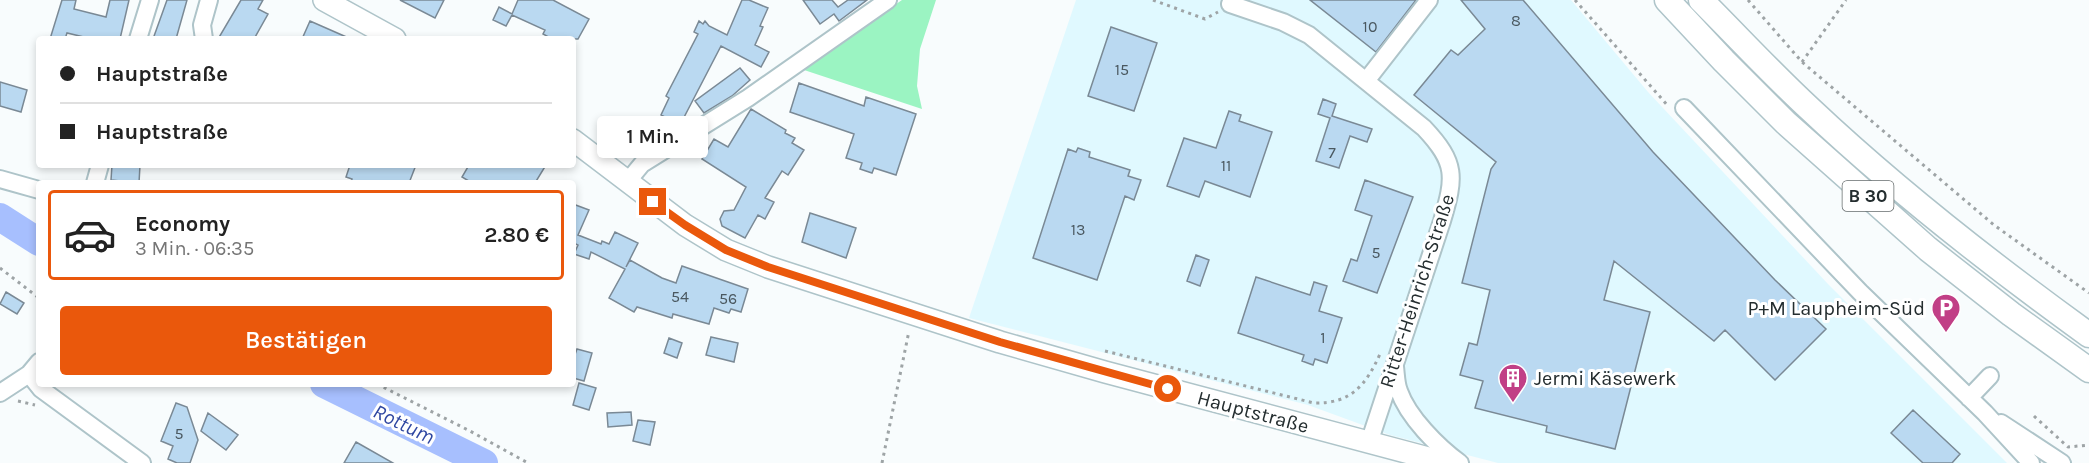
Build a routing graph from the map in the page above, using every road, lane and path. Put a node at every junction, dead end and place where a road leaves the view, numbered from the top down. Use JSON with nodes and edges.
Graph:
{"nodes":[{"id":1,"x":150,"y":0,"type":"edge"},
{"id":2,"x":209,"y":0,"type":"edge"},
{"id":3,"x":324,"y":0,"type":"edge"},
{"id":4,"x":888,"y":0,"type":"edge"},
{"id":5,"x":1153,"y":0,"type":"edge"},
{"id":6,"x":1428,"y":0,"type":"edge"},
{"id":7,"x":1667,"y":0,"type":"edge"},
{"id":8,"x":1701,"y":0,"type":"edge"},
{"id":9,"x":1748,"y":0,"type":"edge"},
{"id":10,"x":1846,"y":0,"type":"edge"},
{"id":11,"x":1230,"y":4,"type":"joint"},
{"id":12,"x":139,"y":36,"type":"edge"},
{"id":13,"x":204,"y":36,"type":"edge"},
{"id":14,"x":390,"y":36,"type":"edge"},
{"id":15,"x":1803,"y":62,"type":"junction"},
{"id":16,"x":1366,"y":81,"type":"junction"},
{"id":17,"x":1684,"y":108,"type":"dead end"},
{"id":18,"x":576,"y":142,"type":"edge"},
{"id":19,"x":0,"y":179,"type":"edge"},
{"id":20,"x":628,"y":181,"type":"junction"},
{"id":21,"x":36,"y":189,"type":"edge"},
{"id":22,"x":0,"y":268,"type":"edge"},
{"id":23,"x":2089,"y":293,"type":"edge"},
{"id":24,"x":36,"y":296,"type":"edge"},
{"id":25,"x":912,"y":314,"type":"junction"},
{"id":26,"x":2089,"y":334,"type":"edge"},
{"id":27,"x":1382,"y":349,"type":"dead end"},
{"id":28,"x":1101,"y":350,"type":"dead end"},
{"id":29,"x":1395,"y":363,"type":"junction"},
{"id":30,"x":34,"y":368,"type":"edge"},
{"id":31,"x":2089,"y":370,"type":"edge"},
{"id":32,"x":1990,"y":376,"type":"dead end"},
{"id":33,"x":40,"y":387,"type":"edge"},
{"id":34,"x":383,"y":387,"type":"edge"},
{"id":35,"x":0,"y":393,"type":"edge"},
{"id":36,"x":1969,"y":398,"type":"junction"},
{"id":37,"x":1985,"y":413,"type":"junction"},
{"id":38,"x":2034,"y":416,"type":"dead end"},
{"id":39,"x":1369,"y":443,"type":"junction"},
{"id":40,"x":2089,"y":445,"type":"edge"},
{"id":41,"x":142,"y":463,"type":"edge"},
{"id":42,"x":528,"y":463,"type":"edge"},
{"id":43,"x":882,"y":463,"type":"edge"},
{"id":44,"x":1447,"y":463,"type":"edge"},
{"id":45,"x":1460,"y":463,"type":"edge"},
{"id":46,"x":2031,"y":463,"type":"edge"},
{"id":47,"x":2062,"y":463,"type":"edge"}],
"edges":[{"from":1,"to":12,"type":"street"},
{"from":2,"to":13,"type":"street"},
{"from":3,"to":14,"type":"main road"},
{"from":4,"to":20,"type":"street"},
{"from":5,"to":11,"type":"path"},
{"from":6,"to":16,"type":"street"},
{"from":7,"to":31,"type":"highway","number":"B 30"},
{"from":8,"to":26,"type":"highway","number":"B 30"},
{"from":9,"to":15,"type":"path"},
{"from":10,"to":15,"type":"path"},
{"from":11,"to":16,"type":"street","name":"Ritter-Heinrich-Straße"},
{"from":15,"to":23,"type":"path"},
{"from":16,"to":29,"type":"street","name":"Ritter-Heinrich-Straße"},
{"from":17,"to":36,"type":"street"},
{"from":18,"to":20,"type":"main road","name":"Hauptstraße"},
{"from":19,"to":21,"type":"street"},
{"from":20,"to":25,"type":"main road","name":"Hauptstraße"},
{"from":22,"to":24,"type":"path"},
{"from":25,"to":39,"type":"main road","name":"Hauptstraße"},
{"from":25,"to":43,"type":"path"},
{"from":27,"to":28,"type":"path"},
{"from":29,"to":39,"type":"street","name":"Ritter-Heinrich-Straße"},
{"from":29,"to":45,"type":"street"},
{"from":30,"to":35,"type":"street"},
{"from":32,"to":36,"type":"street"},
{"from":33,"to":41,"type":"street"},
{"from":34,"to":42,"type":"path"},
{"from":36,"to":37,"type":"street"},
{"from":37,"to":46,"type":"street"},
{"from":37,"to":47,"type":"street"},
{"from":38,"to":40,"type":"path"},
{"from":39,"to":44,"type":"main road","name":"Hauptstraße"}]}
